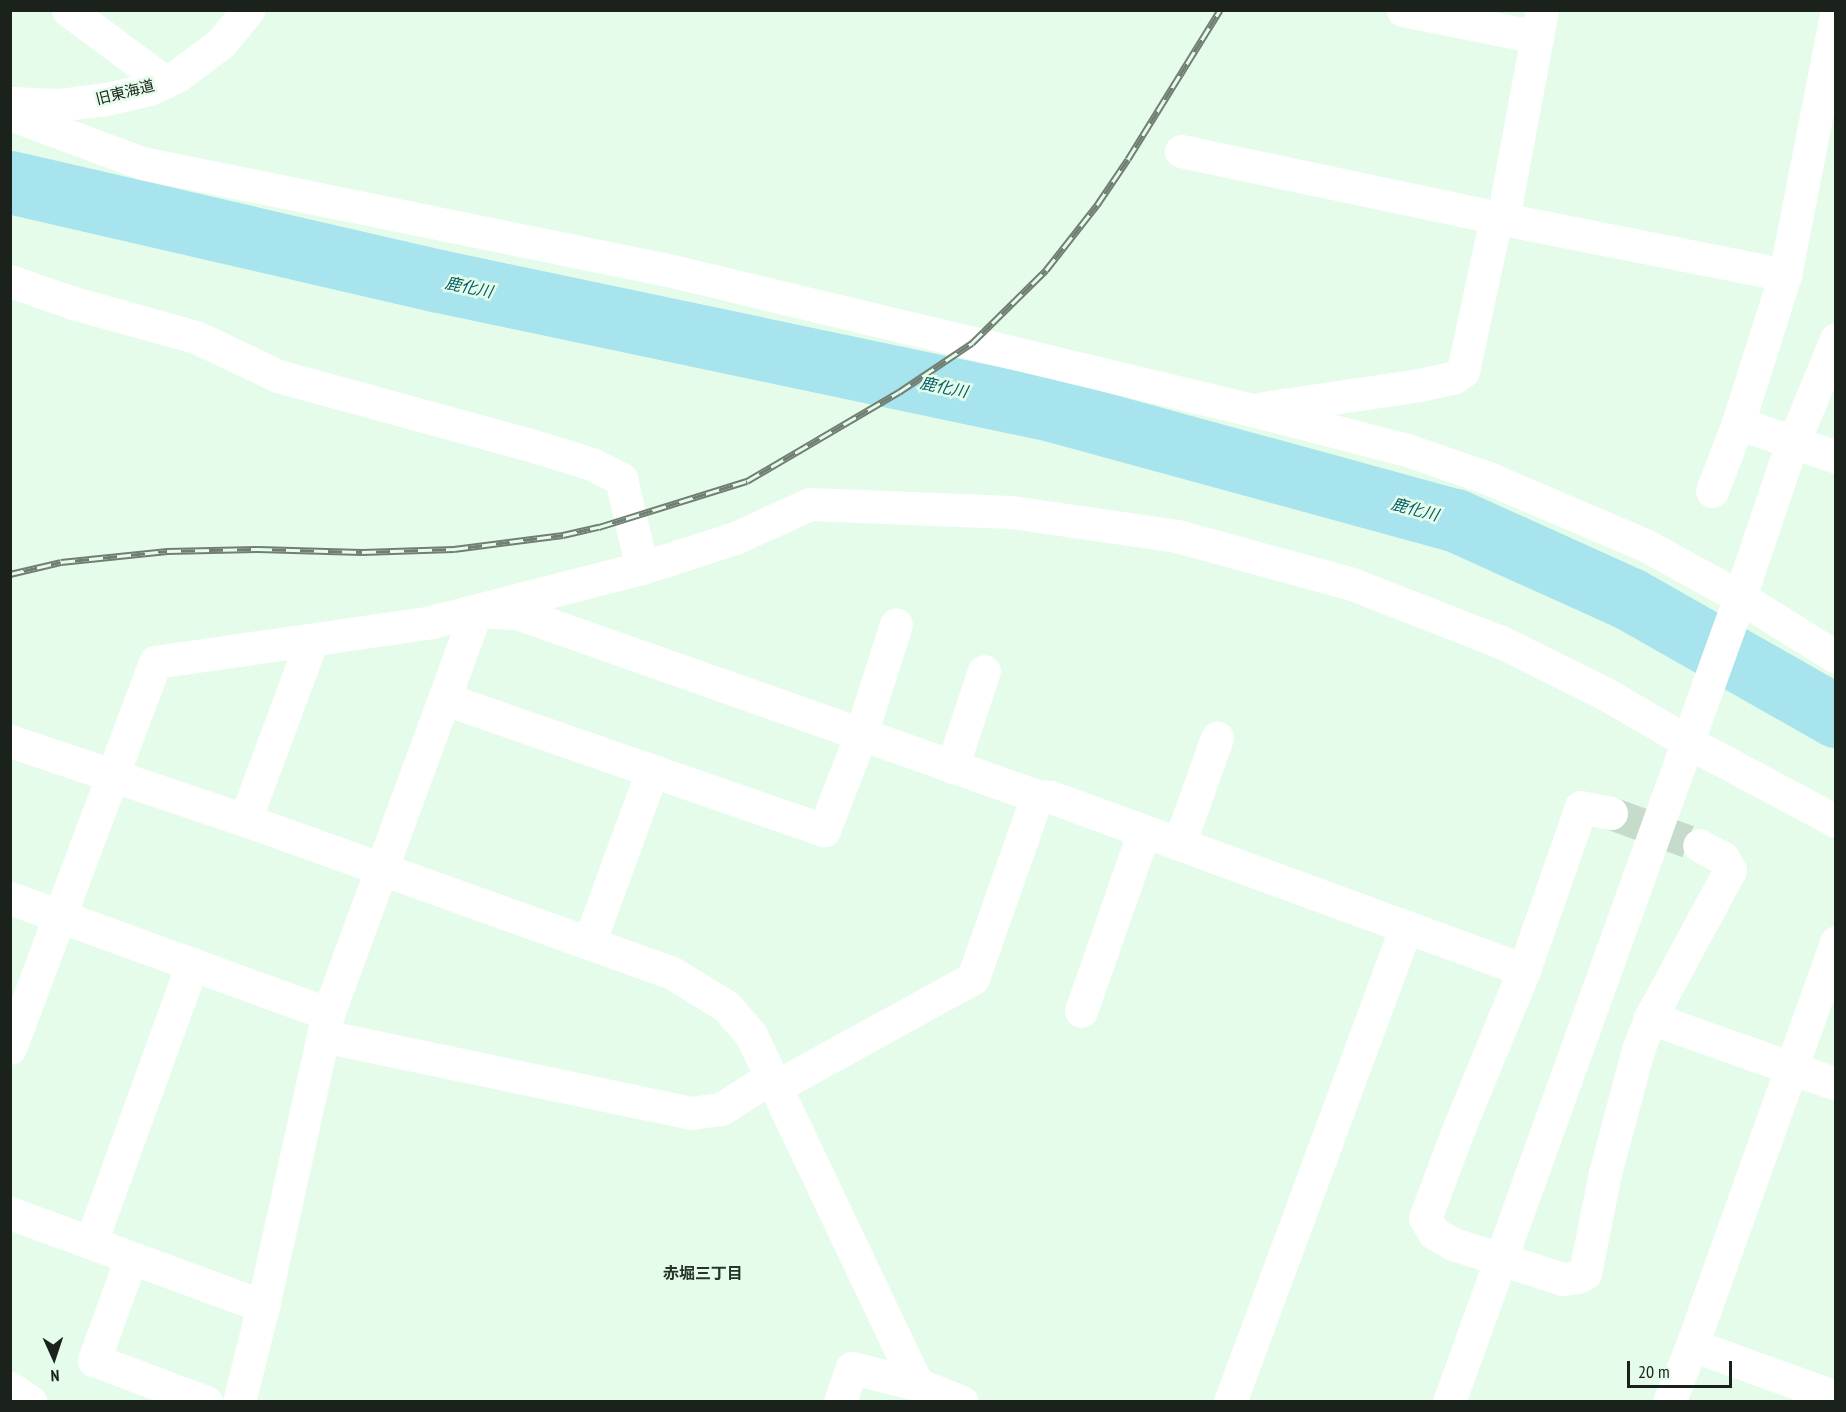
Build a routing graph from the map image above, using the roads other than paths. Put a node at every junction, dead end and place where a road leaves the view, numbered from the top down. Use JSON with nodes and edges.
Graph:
{"nodes":[{"id":1,"x":68,"y":10,"type":"edge"},
{"id":2,"x":248,"y":10,"type":"edge"},
{"id":3,"x":1403,"y":10,"type":"edge"},
{"id":4,"x":1836,"y":15,"type":"edge"},
{"id":5,"x":1540,"y":24,"type":"edge"},
{"id":6,"x":165,"y":82,"type":"junction"},
{"id":7,"x":10,"y":103,"type":"edge"},
{"id":8,"x":10,"y":114,"type":"edge"},
{"id":9,"x":1181,"y":151,"type":"dead end"},
{"id":10,"x":1500,"y":218,"type":"junction"},
{"id":11,"x":1785,"y":275,"type":"junction"},
{"id":12,"x":10,"y":281,"type":"edge"},
{"id":13,"x":1836,"y":339,"type":"edge"},
{"id":14,"x":1252,"y":410,"type":"junction"},
{"id":15,"x":1738,"y":423,"type":"junction"},
{"id":16,"x":1836,"y":457,"type":"edge"},
{"id":17,"x":1712,"y":491,"type":"dead end"},
{"id":18,"x":642,"y":568,"type":"junction"},
{"id":19,"x":1738,"y":602,"type":"junction"},
{"id":20,"x":476,"y":611,"type":"junction"},
{"id":21,"x":896,"y":624,"type":"dead end"},
{"id":22,"x":312,"y":640,"type":"junction"},
{"id":23,"x":1836,"y":657,"type":"edge"},
{"id":24,"x":984,"y":671,"type":"dead end"},
{"id":25,"x":445,"y":699,"type":"junction"},
{"id":26,"x":1689,"y":733,"type":"junction"},
{"id":27,"x":861,"y":734,"type":"junction"},
{"id":28,"x":1217,"y":738,"type":"dead end"},
{"id":29,"x":10,"y":741,"type":"edge"},
{"id":30,"x":952,"y":767,"type":"junction"},
{"id":31,"x":652,"y":771,"type":"junction"},
{"id":32,"x":114,"y":776,"type":"junction"},
{"id":33,"x":1037,"y":796,"type":"junction"},
{"id":34,"x":1611,"y":813,"type":"tunnel mouth"},
{"id":35,"x":245,"y":820,"type":"junction"},
{"id":36,"x":1836,"y":822,"type":"edge"},
{"id":37,"x":1144,"y":831,"type":"junction"},
{"id":38,"x":1179,"y":844,"type":"junction"},
{"id":39,"x":1699,"y":845,"type":"tunnel mouth"},
{"id":40,"x":383,"y":870,"type":"junction"},
{"id":41,"x":10,"y":898,"type":"edge"},
{"id":42,"x":60,"y":915,"type":"junction"},
{"id":43,"x":1406,"y":927,"type":"junction"},
{"id":44,"x":589,"y":943,"type":"junction"},
{"id":45,"x":1835,"y":943,"type":"edge"},
{"id":46,"x":192,"y":964,"type":"junction"},
{"id":47,"x":1524,"y":970,"type":"junction"},
{"id":48,"x":1081,"y":1011,"type":"dead end"},
{"id":49,"x":1650,"y":1018,"type":"junction"},
{"id":50,"x":325,"y":1025,"type":"junction"},
{"id":51,"x":10,"y":1048,"type":"edge"},
{"id":52,"x":1789,"y":1067,"type":"junction"},
{"id":53,"x":773,"y":1082,"type":"junction"},
{"id":54,"x":1836,"y":1084,"type":"edge"},
{"id":55,"x":10,"y":1213,"type":"edge"},
{"id":56,"x":91,"y":1242,"type":"junction"},
{"id":57,"x":131,"y":1258,"type":"junction"},
{"id":58,"x":1500,"y":1261,"type":"junction"},
{"id":59,"x":263,"y":1306,"type":"junction"},
{"id":60,"x":1692,"y":1345,"type":"junction"},
{"id":61,"x":917,"y":1384,"type":"junction"},
{"id":62,"x":10,"y":1388,"type":"edge"},
{"id":63,"x":1836,"y":1397,"type":"edge"},
{"id":64,"x":31,"y":1401,"type":"edge"},
{"id":65,"x":206,"y":1401,"type":"edge"},
{"id":66,"x":239,"y":1401,"type":"edge"},
{"id":67,"x":840,"y":1401,"type":"edge"},
{"id":68,"x":962,"y":1401,"type":"edge"},
{"id":69,"x":1230,"y":1401,"type":"edge"},
{"id":70,"x":1449,"y":1401,"type":"edge"},
{"id":71,"x":1669,"y":1401,"type":"edge"}],
"edges":[{"from":1,"to":6,"type":"street"},
{"from":2,"to":6,"type":"street","name":"旧東海道"},
{"from":3,"to":5,"type":"street"},
{"from":4,"to":11,"type":"street"},
{"from":5,"to":10,"type":"street"},
{"from":6,"to":7,"type":"street","name":"旧東海道"},
{"from":8,"to":14,"type":"street"},
{"from":9,"to":10,"type":"street"},
{"from":10,"to":11,"type":"street"},
{"from":10,"to":14,"type":"street"},
{"from":11,"to":15,"type":"street"},
{"from":12,"to":18,"type":"street"},
{"from":13,"to":19,"type":"street"},
{"from":14,"to":19,"type":"street"},
{"from":15,"to":16,"type":"street"},
{"from":15,"to":17,"type":"street"},
{"from":18,"to":20,"type":"street"},
{"from":18,"to":26,"type":"street"},
{"from":19,"to":23,"type":"street"},
{"from":19,"to":26,"type":"street"},
{"from":20,"to":22,"type":"street"},
{"from":20,"to":25,"type":"street"},
{"from":20,"to":27,"type":"street"},
{"from":21,"to":27,"type":"street"},
{"from":22,"to":32,"type":"street"},
{"from":22,"to":35,"type":"street"},
{"from":24,"to":30,"type":"street"},
{"from":25,"to":31,"type":"street"},
{"from":25,"to":40,"type":"street"},
{"from":26,"to":36,"type":"street"},
{"from":26,"to":58,"type":"street"},
{"from":27,"to":30,"type":"street"},
{"from":27,"to":31,"type":"street"},
{"from":28,"to":38,"type":"street"},
{"from":29,"to":32,"type":"street"},
{"from":30,"to":33,"type":"street"},
{"from":31,"to":44,"type":"street"},
{"from":32,"to":35,"type":"street"},
{"from":32,"to":42,"type":"street"},
{"from":33,"to":37,"type":"street"},
{"from":33,"to":53,"type":"street"},
{"from":34,"to":47,"type":"street"},
{"from":35,"to":40,"type":"street"},
{"from":37,"to":38,"type":"street"},
{"from":37,"to":48,"type":"street"},
{"from":38,"to":43,"type":"street"},
{"from":39,"to":49,"type":"street"},
{"from":40,"to":44,"type":"street"},
{"from":40,"to":50,"type":"street"},
{"from":41,"to":42,"type":"street"},
{"from":42,"to":46,"type":"street"},
{"from":42,"to":51,"type":"street"},
{"from":43,"to":47,"type":"street"},
{"from":43,"to":69,"type":"street"},
{"from":44,"to":53,"type":"street"},
{"from":45,"to":52,"type":"street"},
{"from":46,"to":50,"type":"street"},
{"from":46,"to":56,"type":"street"},
{"from":47,"to":58,"type":"street"},
{"from":49,"to":52,"type":"street"},
{"from":49,"to":58,"type":"street"},
{"from":50,"to":53,"type":"street"},
{"from":50,"to":59,"type":"street"},
{"from":52,"to":54,"type":"street"},
{"from":52,"to":60,"type":"street"},
{"from":53,"to":61,"type":"street"},
{"from":55,"to":56,"type":"street"},
{"from":56,"to":57,"type":"street"},
{"from":57,"to":59,"type":"street"},
{"from":57,"to":65,"type":"street"},
{"from":58,"to":70,"type":"street"},
{"from":59,"to":66,"type":"street"},
{"from":60,"to":63,"type":"street"},
{"from":60,"to":71,"type":"street"},
{"from":61,"to":67,"type":"street"},
{"from":61,"to":68,"type":"street"},
{"from":62,"to":64,"type":"street"}]}
